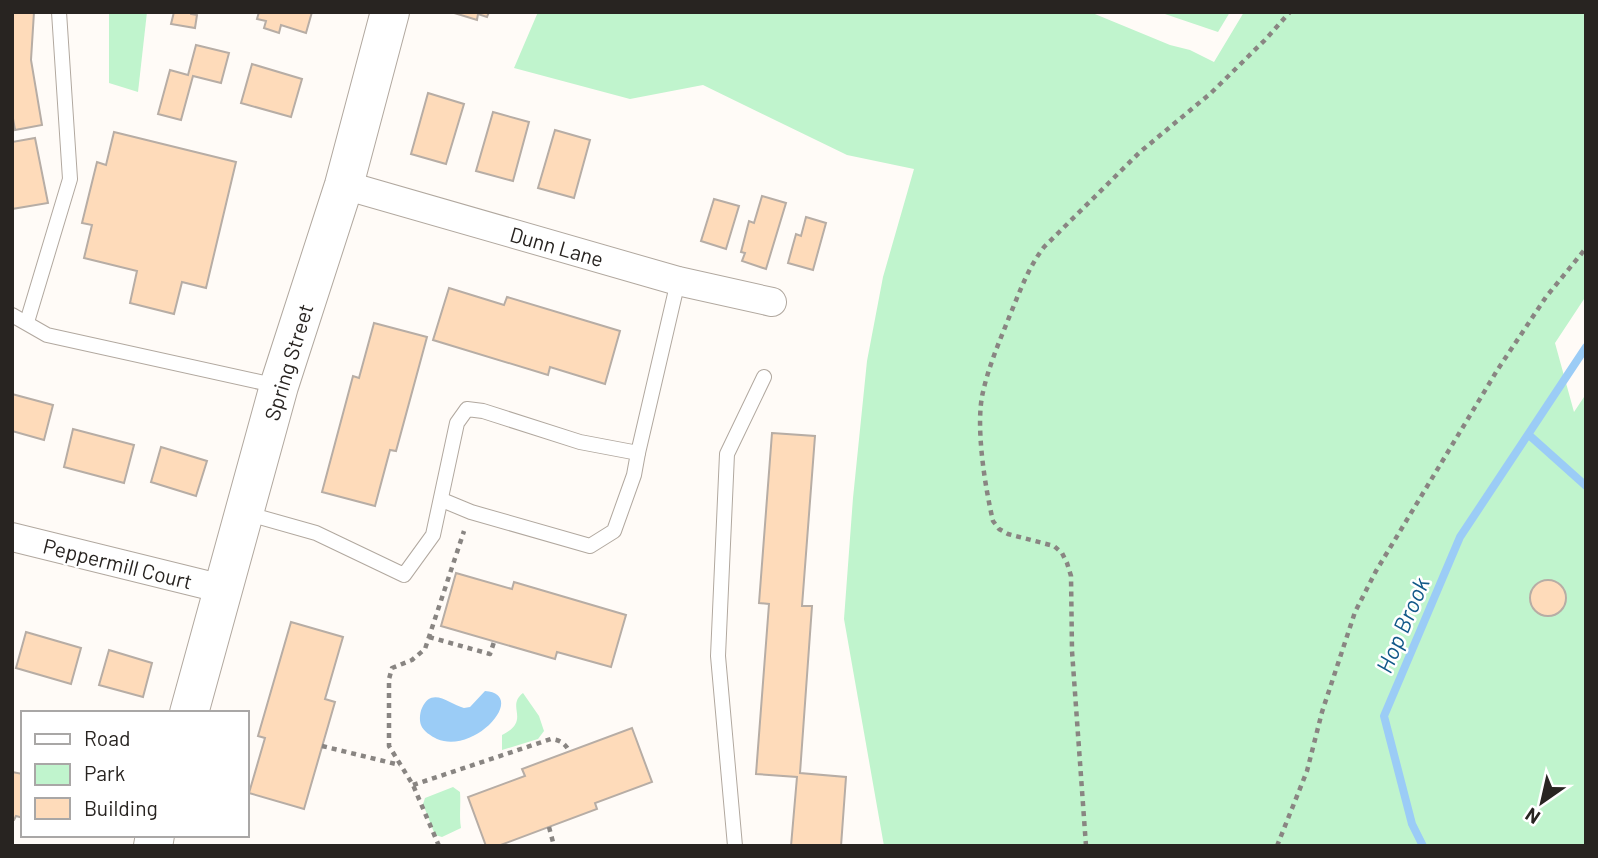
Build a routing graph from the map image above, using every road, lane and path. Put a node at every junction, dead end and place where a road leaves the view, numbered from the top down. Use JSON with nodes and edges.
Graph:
{"nodes":[{"id":1,"x":59,"y":12,"type":"edge"},
{"id":2,"x":390,"y":12,"type":"edge"},
{"id":3,"x":1290,"y":12,"type":"edge"},
{"id":4,"x":344,"y":185,"type":"junction"},
{"id":5,"x":1586,"y":248,"type":"edge"},
{"id":6,"x":678,"y":281,"type":"junction"},
{"id":7,"x":772,"y":302,"type":"dead end"},
{"id":8,"x":12,"y":315,"type":"edge"},
{"id":9,"x":27,"y":322,"type":"junction"},
{"id":10,"x":764,"y":377,"type":"dead end"},
{"id":11,"x":279,"y":386,"type":"junction"},
{"id":12,"x":638,"y":453,"type":"junction"},
{"id":13,"x":442,"y":500,"type":"junction"},
{"id":14,"x":244,"y":512,"type":"junction"},
{"id":15,"x":471,"y":512,"type":"junction"},
{"id":16,"x":12,"y":537,"type":"edge"},
{"id":17,"x":223,"y":589,"type":"junction"},
{"id":18,"x":429,"y":637,"type":"junction"},
{"id":19,"x":494,"y":642,"type":"dead end"},
{"id":20,"x":190,"y":711,"type":"edge"},
{"id":21,"x":322,"y":746,"type":"dead end"},
{"id":22,"x":569,"y":751,"type":"dead end"},
{"id":23,"x":401,"y":765,"type":"junction"},
{"id":24,"x":413,"y":785,"type":"junction"},
{"id":25,"x":549,"y":827,"type":"dead end"},
{"id":26,"x":439,"y":846,"type":"edge"},
{"id":27,"x":554,"y":846,"type":"edge"},
{"id":28,"x":735,"y":846,"type":"edge"},
{"id":29,"x":1086,"y":846,"type":"edge"},
{"id":30,"x":1277,"y":846,"type":"edge"}],
"edges":[{"from":1,"to":9,"type":"lane"},
{"from":2,"to":4,"type":"main road","name":"Spring Street"},
{"from":3,"to":29,"type":"path"},
{"from":4,"to":6,"type":"street","name":"Dunn Lane"},
{"from":4,"to":11,"type":"main road","name":"Spring Street"},
{"from":5,"to":30,"type":"path"},
{"from":6,"to":7,"type":"street","name":"Dunn Lane"},
{"from":6,"to":12,"type":"lane"},
{"from":8,"to":9,"type":"lane"},
{"from":9,"to":11,"type":"lane"},
{"from":10,"to":28,"type":"lane"},
{"from":11,"to":14,"type":"main road","name":"Spring Street"},
{"from":12,"to":13,"type":"lane"},
{"from":12,"to":15,"type":"lane"},
{"from":13,"to":14,"type":"lane"},
{"from":13,"to":15,"type":"lane"},
{"from":14,"to":17,"type":"main road","name":"Spring Street"},
{"from":15,"to":18,"type":"path"},
{"from":16,"to":17,"type":"street","name":"Peppermill Court"},
{"from":17,"to":20,"type":"main road","name":"Spring Street"},
{"from":18,"to":19,"type":"path"},
{"from":18,"to":23,"type":"path"},
{"from":21,"to":23,"type":"path"},
{"from":22,"to":24,"type":"path"},
{"from":23,"to":24,"type":"path"},
{"from":24,"to":26,"type":"path"},
{"from":25,"to":27,"type":"path"}]}
